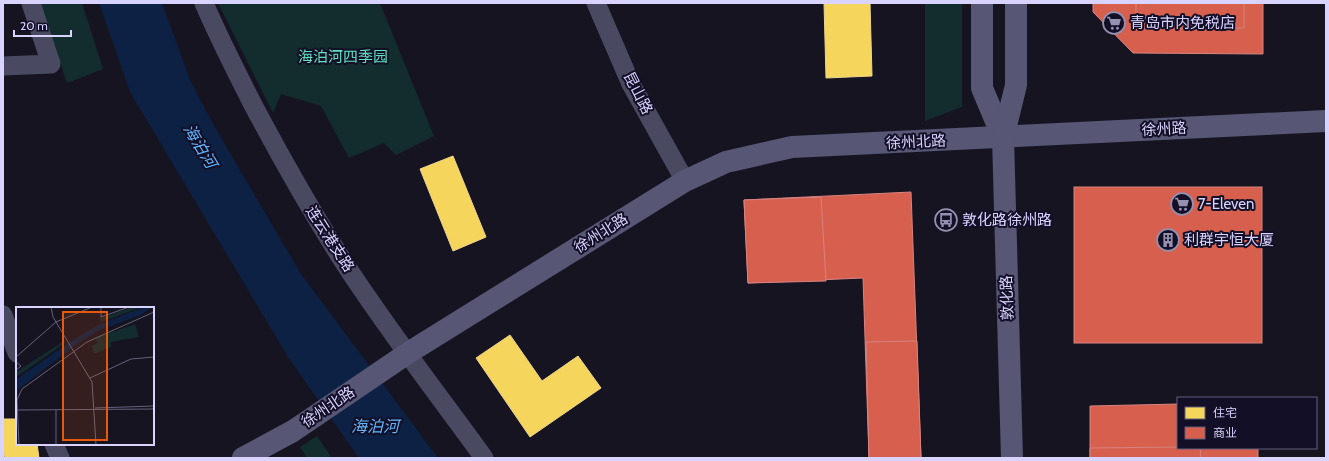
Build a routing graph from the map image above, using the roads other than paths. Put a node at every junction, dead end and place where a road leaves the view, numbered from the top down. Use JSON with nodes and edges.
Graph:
{"nodes":[{"id":1,"x":31,"y":3,"type":"edge"},
{"id":2,"x":204,"y":3,"type":"edge"},
{"id":3,"x":596,"y":3,"type":"edge"},
{"id":4,"x":982,"y":3,"type":"edge"},
{"id":5,"x":1016,"y":3,"type":"edge"},
{"id":6,"x":3,"y":66,"type":"edge"},
{"id":7,"x":1326,"y":121,"type":"edge"},
{"id":8,"x":1002,"y":138,"type":"junction"},
{"id":9,"x":685,"y":181,"type":"junction"},
{"id":10,"x":3,"y":315,"type":"edge"},
{"id":11,"x":16,"y":350,"type":"edge"},
{"id":12,"x":408,"y":353,"type":"junction"},
{"id":13,"x":54,"y":445,"type":"edge"},
{"id":14,"x":60,"y":458,"type":"edge"},
{"id":15,"x":243,"y":458,"type":"edge"},
{"id":16,"x":484,"y":458,"type":"edge"},
{"id":17,"x":1012,"y":458,"type":"edge"}],
"edges":[{"from":1,"to":6,"type":"street"},
{"from":2,"to":12,"type":"street","name":"连云港支路"},
{"from":3,"to":9,"type":"street","name":"昆山路"},
{"from":4,"to":8,"type":"street","name":"敦化路"},
{"from":5,"to":8,"type":"street","name":"敦化路"},
{"from":7,"to":8,"type":"street","name":"徐州路"},
{"from":8,"to":9,"type":"street","name":"徐州北路"},
{"from":8,"to":17,"type":"street","name":"敦化路"},
{"from":9,"to":12,"type":"street","name":"徐州北路"},
{"from":10,"to":11,"type":"street"},
{"from":12,"to":15,"type":"street","name":"徐州北路"},
{"from":12,"to":16,"type":"street","name":"连云港支路"},
{"from":13,"to":14,"type":"street"}]}
